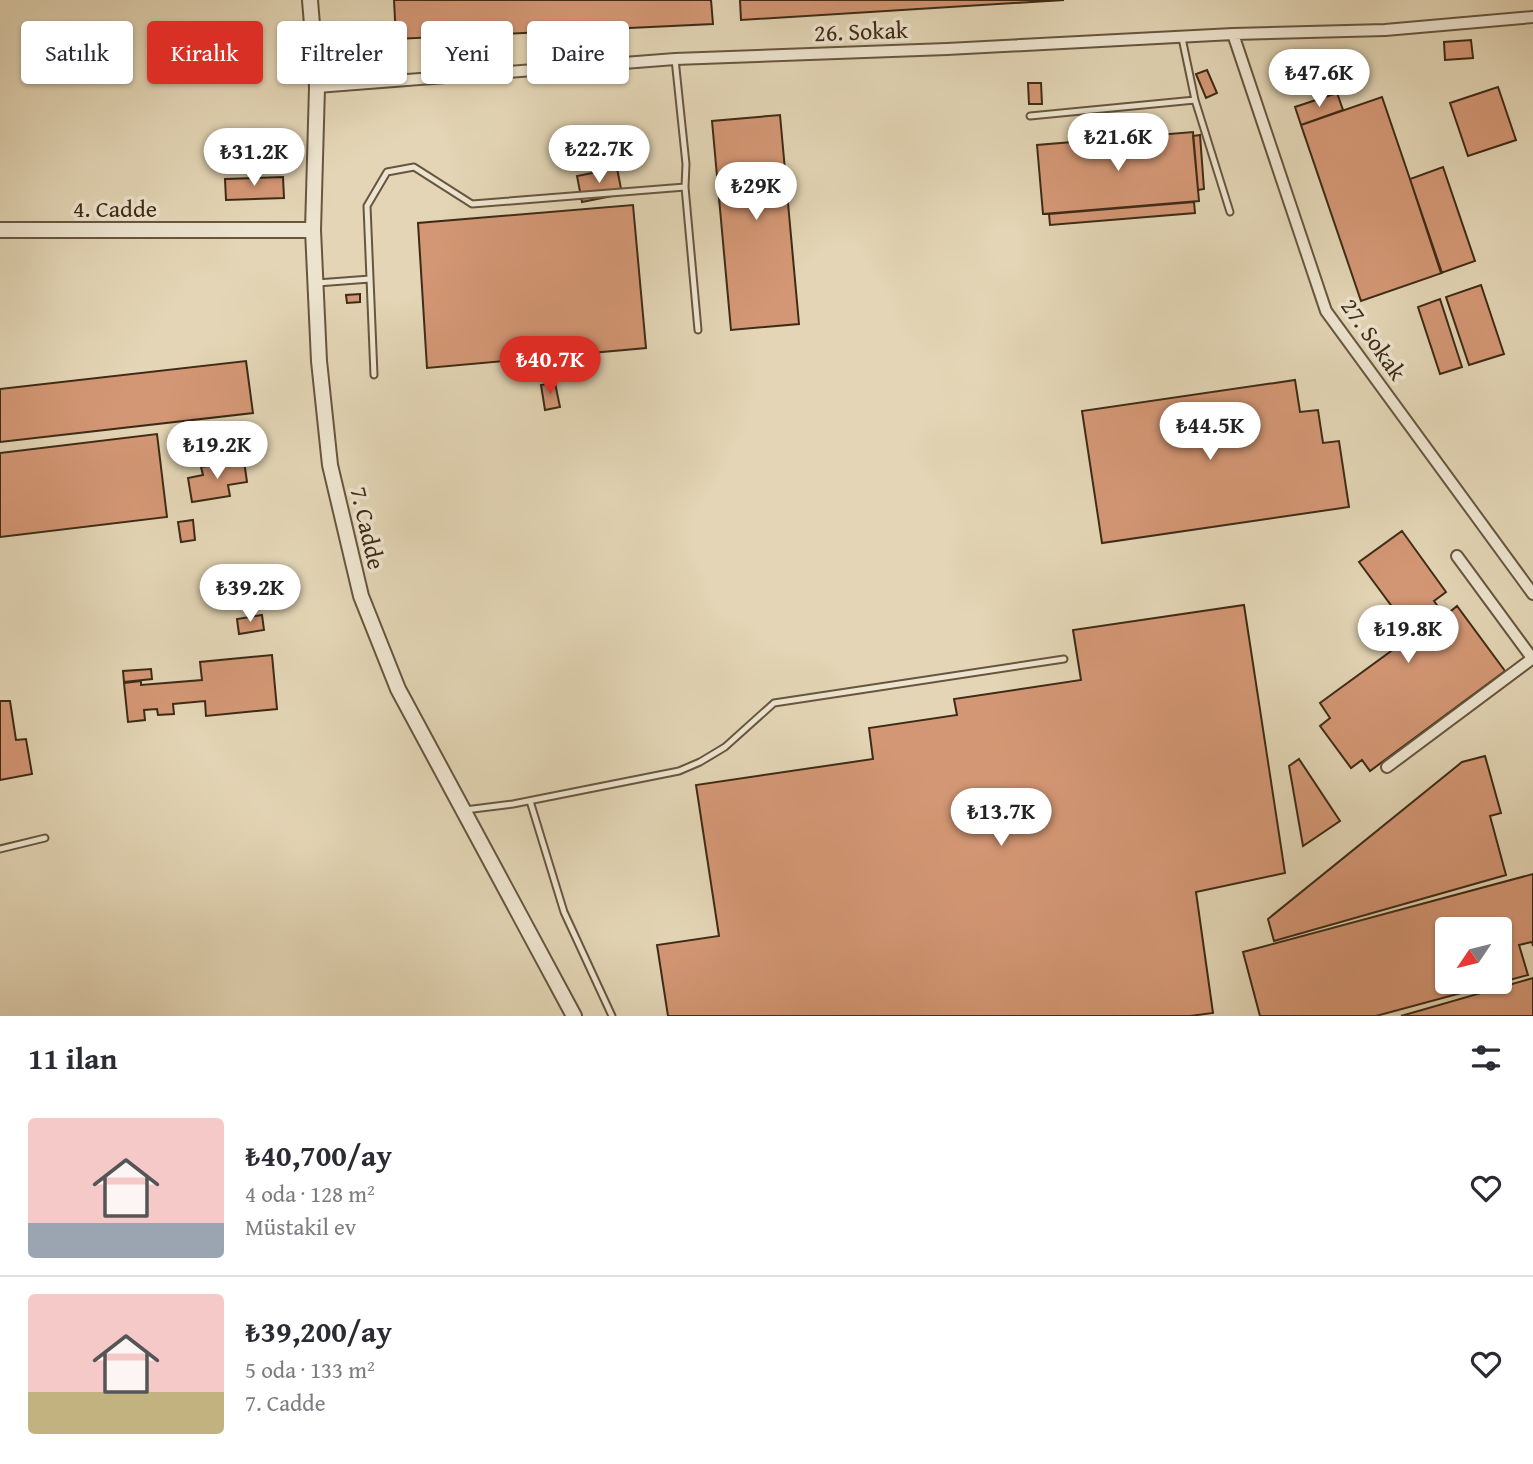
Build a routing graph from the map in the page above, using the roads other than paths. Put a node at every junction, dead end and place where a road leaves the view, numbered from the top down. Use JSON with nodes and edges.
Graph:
{"nodes":[{"id":1,"x":310,"y":0,"type":"edge"},
{"id":2,"x":1533,"y":17,"type":"edge"},
{"id":3,"x":1233,"y":34,"type":"junction"},
{"id":4,"x":1182,"y":36,"type":"junction"},
{"id":5,"x":675,"y":59,"type":"junction"},
{"id":6,"x":317,"y":87,"type":"junction"},
{"id":7,"x":1195,"y":100,"type":"junction"},
{"id":8,"x":1030,"y":116,"type":"dead end"},
{"id":9,"x":685,"y":187,"type":"junction"},
{"id":10,"x":1230,"y":212,"type":"dead end"},
{"id":11,"x":0,"y":230,"type":"edge"},
{"id":12,"x":313,"y":230,"type":"junction"},
{"id":13,"x":370,"y":279,"type":"junction"},
{"id":14,"x":315,"y":283,"type":"junction"},
{"id":15,"x":698,"y":330,"type":"dead end"},
{"id":16,"x":374,"y":375,"type":"dead end"},
{"id":17,"x":1457,"y":556,"type":"dead end"},
{"id":18,"x":1533,"y":594,"type":"edge"},
{"id":19,"x":1532,"y":658,"type":"edge"},
{"id":20,"x":1064,"y":659,"type":"dead end"},
{"id":21,"x":1387,"y":767,"type":"dead end"},
{"id":22,"x":530,"y":801,"type":"junction"},
{"id":23,"x":462,"y":810,"type":"junction"},
{"id":24,"x":45,"y":838,"type":"dead end"},
{"id":25,"x":0,"y":849,"type":"edge"},
{"id":26,"x":574,"y":1016,"type":"edge"},
{"id":27,"x":612,"y":1016,"type":"edge"}],
"edges":[{"from":1,"to":6,"type":"street","name":"7. Cadde"},
{"from":2,"to":3,"type":"street","name":"26. Sokak"},
{"from":3,"to":4,"type":"street","name":"26. Sokak"},
{"from":3,"to":18,"type":"street","name":"27. Sokak"},
{"from":4,"to":5,"type":"street","name":"26. Sokak"},
{"from":4,"to":7,"type":"lane"},
{"from":5,"to":6,"type":"street","name":"26. Sokak"},
{"from":5,"to":9,"type":"lane"},
{"from":6,"to":12,"type":"street","name":"7. Cadde"},
{"from":7,"to":8,"type":"lane"},
{"from":7,"to":10,"type":"lane"},
{"from":9,"to":13,"type":"lane"},
{"from":9,"to":15,"type":"lane"},
{"from":11,"to":12,"type":"street","name":"4. Cadde"},
{"from":12,"to":14,"type":"street","name":"7. Cadde"},
{"from":13,"to":14,"type":"lane"},
{"from":13,"to":16,"type":"lane"},
{"from":14,"to":23,"type":"street","name":"7. Cadde"},
{"from":17,"to":19,"type":"street"},
{"from":19,"to":21,"type":"street"},
{"from":20,"to":22,"type":"lane"},
{"from":22,"to":23,"type":"lane"},
{"from":22,"to":27,"type":"lane"},
{"from":23,"to":26,"type":"street","name":"7. Cadde"},
{"from":24,"to":25,"type":"lane"}]}
